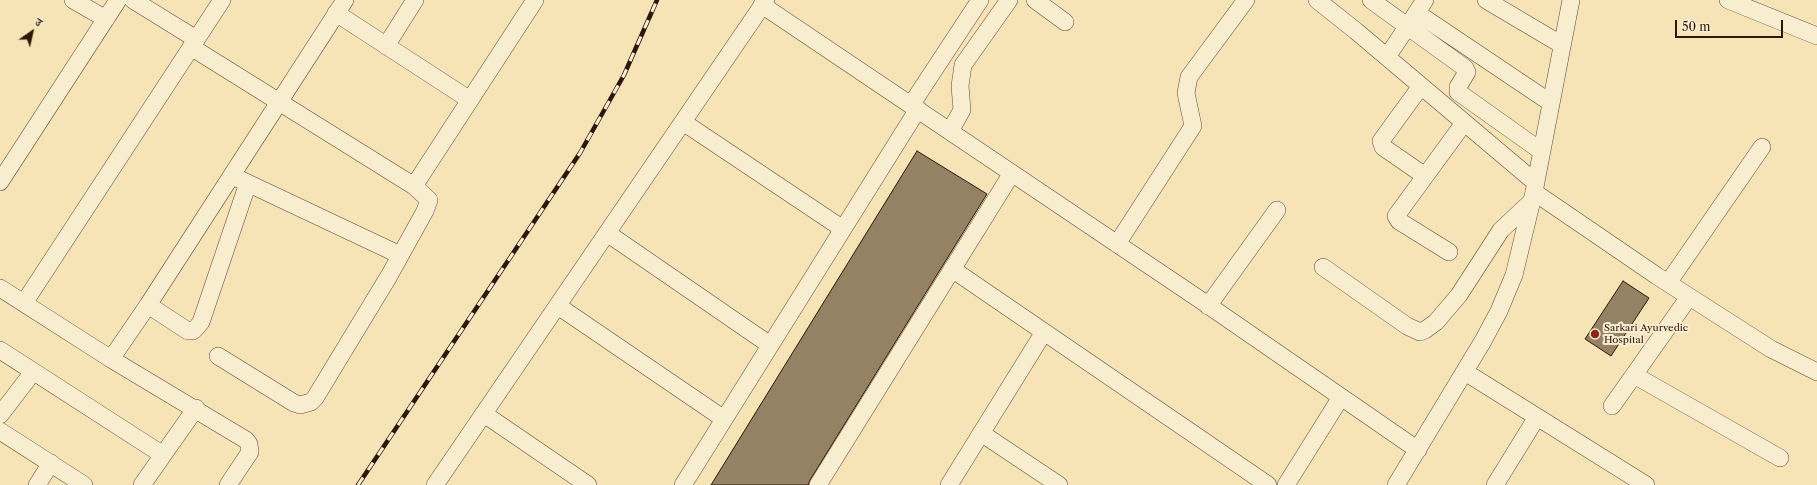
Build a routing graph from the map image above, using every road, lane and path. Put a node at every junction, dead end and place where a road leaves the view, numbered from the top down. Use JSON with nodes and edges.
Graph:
{"nodes":[{"id":1,"x":73,"y":0,"type":"edge"},
{"id":2,"x":118,"y":0,"type":"edge"},
{"id":3,"x":133,"y":0,"type":"edge"},
{"id":4,"x":222,"y":0,"type":"edge"},
{"id":5,"x":415,"y":0,"type":"edge"},
{"id":6,"x":535,"y":0,"type":"edge"},
{"id":7,"x":980,"y":0,"type":"edge"},
{"id":8,"x":1009,"y":0,"type":"edge"},
{"id":9,"x":1035,"y":0,"type":"edge"},
{"id":10,"x":1246,"y":0,"type":"edge"},
{"id":11,"x":1317,"y":0,"type":"edge"},
{"id":12,"x":1371,"y":0,"type":"edge"},
{"id":13,"x":1486,"y":0,"type":"edge"},
{"id":14,"x":1570,"y":0,"type":"edge"},
{"id":15,"x":1728,"y":0,"type":"edge"},
{"id":16,"x":764,"y":2,"type":"edge"},
{"id":17,"x":341,"y":7,"type":"edge"},
{"id":18,"x":1417,"y":13,"type":"edge"},
{"id":19,"x":106,"y":19,"type":"junction"},
{"id":20,"x":1065,"y":22,"type":"dead end"},
{"id":21,"x":1817,"y":36,"type":"edge"},
{"id":22,"x":194,"y":43,"type":"junction"},
{"id":23,"x":1562,"y":45,"type":"junction"},
{"id":24,"x":386,"y":46,"type":"junction"},
{"id":25,"x":1387,"y":57,"type":"junction"},
{"id":26,"x":1421,"y":86,"type":"junction"},
{"id":27,"x":470,"y":100,"type":"junction"},
{"id":28,"x":279,"y":102,"type":"junction"},
{"id":29,"x":1551,"y":103,"type":"junction"},
{"id":30,"x":914,"y":107,"type":"junction"},
{"id":31,"x":683,"y":122,"type":"junction"},
{"id":32,"x":1464,"y":123,"type":"junction"},
{"id":33,"x":950,"y":131,"type":"junction"},
{"id":34,"x":1762,"y":147,"type":"dead end"},
{"id":35,"x":1541,"y":151,"type":"junction"},
{"id":36,"x":1012,"y":173,"type":"junction"},
{"id":37,"x":232,"y":176,"type":"junction"},
{"id":38,"x":1425,"y":176,"type":"junction"},
{"id":39,"x":0,"y":182,"type":"edge"},
{"id":40,"x":248,"y":183,"type":"junction"},
{"id":41,"x":414,"y":186,"type":"junction"},
{"id":42,"x":1534,"y":192,"type":"junction"},
{"id":43,"x":1277,"y":210,"type":"dead end"},
{"id":44,"x":843,"y":229,"type":"junction"},
{"id":45,"x":607,"y":233,"type":"junction"},
{"id":46,"x":1117,"y":244,"type":"junction"},
{"id":47,"x":1449,"y":252,"type":"dead end"},
{"id":48,"x":400,"y":255,"type":"junction"},
{"id":49,"x":1323,"y":267,"type":"dead end"},
{"id":50,"x":952,"y":268,"type":"junction"},
{"id":51,"x":1668,"y":283,"type":"junction"},
{"id":52,"x":2,"y":293,"type":"edge"},
{"id":53,"x":1689,"y":297,"type":"junction"},
{"id":54,"x":24,"y":303,"type":"junction"},
{"id":55,"x":148,"y":305,"type":"junction"},
{"id":56,"x":558,"y":306,"type":"junction"},
{"id":57,"x":1208,"y":306,"type":"junction"},
{"id":58,"x":1044,"y":332,"type":"junction"},
{"id":59,"x":770,"y":345,"type":"junction"},
{"id":60,"x":0,"y":350,"type":"edge"},
{"id":61,"x":218,"y":356,"type":"dead end"},
{"id":62,"x":111,"y":358,"type":"junction"},
{"id":63,"x":33,"y":372,"type":"junction"},
{"id":64,"x":1465,"y":372,"type":"junction"},
{"id":65,"x":1817,"y":372,"type":"edge"},
{"id":66,"x":1634,"y":375,"type":"junction"},
{"id":67,"x":1341,"y":397,"type":"junction"},
{"id":68,"x":1612,"y":406,"type":"dead end"},
{"id":69,"x":196,"y":408,"type":"junction"},
{"id":70,"x":484,"y":414,"type":"junction"},
{"id":71,"x":0,"y":416,"type":"edge"},
{"id":72,"x":1537,"y":417,"type":"junction"},
{"id":73,"x":724,"y":419,"type":"junction"},
{"id":74,"x":0,"y":431,"type":"edge"},
{"id":75,"x":981,"y":433,"type":"junction"},
{"id":76,"x":1418,"y":450,"type":"junction"},
{"id":77,"x":163,"y":455,"type":"junction"},
{"id":78,"x":1780,"y":458,"type":"dead end"},
{"id":79,"x":51,"y":463,"type":"junction"},
{"id":80,"x":37,"y":485,"type":"edge"},
{"id":81,"x":84,"y":485,"type":"edge"},
{"id":82,"x":142,"y":485,"type":"edge"},
{"id":83,"x":228,"y":485,"type":"edge"},
{"id":84,"x":435,"y":485,"type":"edge"},
{"id":85,"x":588,"y":485,"type":"edge"},
{"id":86,"x":683,"y":485,"type":"edge"},
{"id":87,"x":818,"y":485,"type":"edge"},
{"id":88,"x":949,"y":485,"type":"edge"},
{"id":89,"x":1059,"y":485,"type":"edge"},
{"id":90,"x":1268,"y":485,"type":"edge"},
{"id":91,"x":1286,"y":485,"type":"edge"},
{"id":92,"x":1396,"y":485,"type":"edge"},
{"id":93,"x":1494,"y":485,"type":"edge"},
{"id":94,"x":1646,"y":485,"type":"edge"}],
"edges":[{"from":1,"to":19,"type":"street"},
{"from":2,"to":19,"type":"street"},
{"from":3,"to":22,"type":"street"},
{"from":4,"to":22,"type":"street"},
{"from":5,"to":24,"type":"street"},
{"from":6,"to":27,"type":"street"},
{"from":7,"to":30,"type":"street"},
{"from":8,"to":33,"type":"street"},
{"from":9,"to":20,"type":"street"},
{"from":10,"to":46,"type":"street"},
{"from":11,"to":25,"type":"street"},
{"from":12,"to":18,"type":"street"},
{"from":13,"to":23,"type":"street"},
{"from":14,"to":23,"type":"street"},
{"from":15,"to":21,"type":"street"},
{"from":16,"to":30,"type":"street"},
{"from":16,"to":31,"type":"street"},
{"from":17,"to":24,"type":"street"},
{"from":17,"to":28,"type":"street"},
{"from":18,"to":25,"type":"street"},
{"from":18,"to":29,"type":"street"},
{"from":18,"to":35,"type":"street"},
{"from":19,"to":39,"type":"street"},
{"from":22,"to":28,"type":"street"},
{"from":22,"to":54,"type":"street"},
{"from":23,"to":29,"type":"street"},
{"from":24,"to":27,"type":"street"},
{"from":25,"to":26,"type":"street"},
{"from":26,"to":32,"type":"street"},
{"from":26,"to":38,"type":"street"},
{"from":27,"to":41,"type":"street"},
{"from":28,"to":37,"type":"street"},
{"from":28,"to":41,"type":"street"},
{"from":29,"to":35,"type":"street"},
{"from":30,"to":33,"type":"street"},
{"from":30,"to":44,"type":"street"},
{"from":31,"to":44,"type":"street"},
{"from":31,"to":45,"type":"street"},
{"from":32,"to":38,"type":"street"},
{"from":32,"to":42,"type":"street"},
{"from":33,"to":36,"type":"street"},
{"from":34,"to":51,"type":"street"},
{"from":35,"to":42,"type":"street"},
{"from":36,"to":46,"type":"street"},
{"from":36,"to":50,"type":"street"},
{"from":37,"to":40,"type":"street"},
{"from":37,"to":55,"type":"street"},
{"from":38,"to":47,"type":"street"},
{"from":40,"to":48,"type":"street"},
{"from":40,"to":55,"type":"street"},
{"from":41,"to":48,"type":"street"},
{"from":42,"to":49,"type":"street"},
{"from":42,"to":51,"type":"street"},
{"from":42,"to":64,"type":"street"},
{"from":43,"to":57,"type":"street"},
{"from":44,"to":59,"type":"street"},
{"from":45,"to":56,"type":"street"},
{"from":45,"to":59,"type":"street"},
{"from":46,"to":57,"type":"street"},
{"from":48,"to":61,"type":"street"},
{"from":50,"to":58,"type":"street"},
{"from":50,"to":87,"type":"street"},
{"from":51,"to":53,"type":"street"},
{"from":52,"to":54,"type":"street"},
{"from":53,"to":65,"type":"street"},
{"from":53,"to":66,"type":"street"},
{"from":54,"to":62,"type":"street"},
{"from":55,"to":62,"type":"street"},
{"from":56,"to":70,"type":"street"},
{"from":56,"to":73,"type":"street"},
{"from":57,"to":67,"type":"street"},
{"from":58,"to":75,"type":"street"},
{"from":58,"to":90,"type":"street"},
{"from":59,"to":73,"type":"street"},
{"from":60,"to":63,"type":"street"},
{"from":62,"to":69,"type":"street"},
{"from":63,"to":71,"type":"street"},
{"from":63,"to":77,"type":"street"},
{"from":64,"to":72,"type":"street"},
{"from":64,"to":76,"type":"street"},
{"from":66,"to":68,"type":"street"},
{"from":66,"to":78,"type":"street"},
{"from":67,"to":76,"type":"street"},
{"from":67,"to":91,"type":"street"},
{"from":69,"to":77,"type":"street"},
{"from":69,"to":83,"type":"street"},
{"from":70,"to":84,"type":"street"},
{"from":70,"to":85,"type":"street"},
{"from":72,"to":93,"type":"street"},
{"from":72,"to":94,"type":"street"},
{"from":73,"to":86,"type":"street"},
{"from":74,"to":79,"type":"street"},
{"from":75,"to":88,"type":"street"},
{"from":75,"to":89,"type":"street"},
{"from":76,"to":92,"type":"street"},
{"from":77,"to":82,"type":"street"},
{"from":79,"to":80,"type":"street"},
{"from":79,"to":81,"type":"street"}]}
